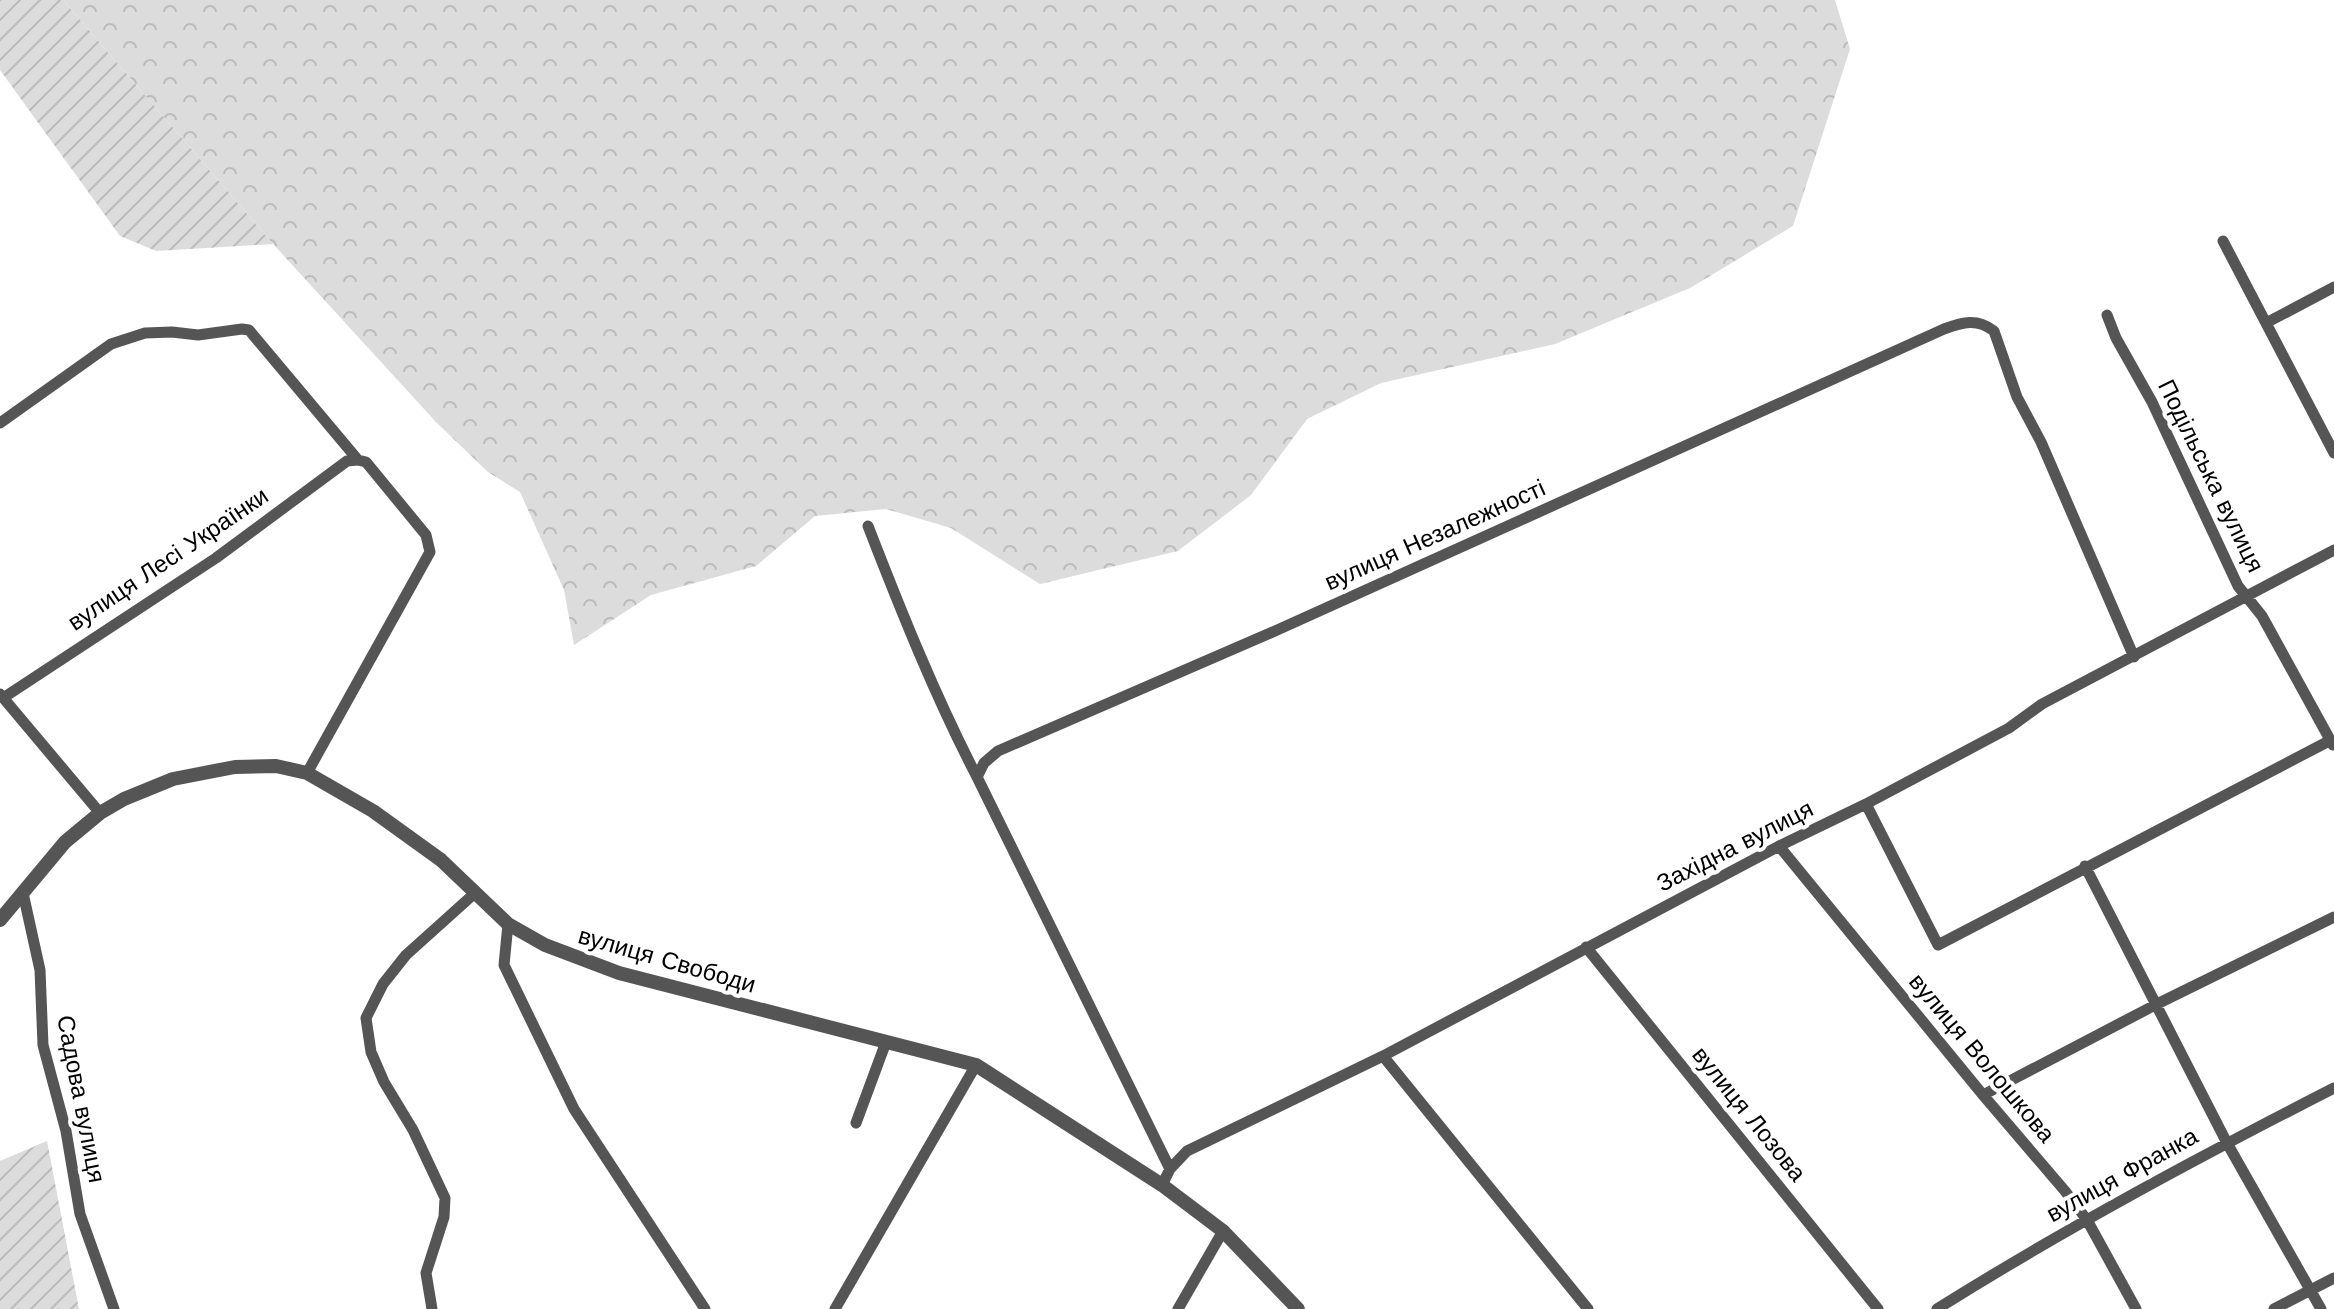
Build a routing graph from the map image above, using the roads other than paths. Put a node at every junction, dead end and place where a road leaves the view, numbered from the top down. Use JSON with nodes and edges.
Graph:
{"nodes":[{"id":1,"x":2223,"y":241,"type":"dead end"},
{"id":2,"x":2334,"y":287,"type":"edge"},
{"id":3,"x":2107,"y":315,"type":"dead end"},
{"id":4,"x":2266,"y":323,"type":"junction"},
{"id":5,"x":0,"y":423,"type":"edge"},
{"id":6,"x":2334,"y":453,"type":"edge"},
{"id":7,"x":358,"y":460,"type":"junction"},
{"id":8,"x":868,"y":526,"type":"dead end"},
{"id":9,"x":2334,"y":550,"type":"edge"},
{"id":10,"x":2246,"y":599,"type":"junction"},
{"id":11,"x":2134,"y":657,"type":"junction"},
{"id":12,"x":2,"y":696,"type":"edge"},
{"id":13,"x":2332,"y":739,"type":"edge"},
{"id":14,"x":307,"y":773,"type":"junction"},
{"id":15,"x":977,"y":777,"type":"junction"},
{"id":16,"x":1866,"y":804,"type":"junction"},
{"id":17,"x":100,"y":813,"type":"junction"},
{"id":18,"x":1779,"y":846,"type":"junction"},
{"id":19,"x":2085,"y":866,"type":"junction"},
{"id":20,"x":23,"y":893,"type":"junction"},
{"id":21,"x":475,"y":893,"type":"junction"},
{"id":22,"x":2334,"y":917,"type":"edge"},
{"id":23,"x":0,"y":920,"type":"edge"},
{"id":24,"x":508,"y":924,"type":"junction"},
{"id":25,"x":1586,"y":947,"type":"junction"},
{"id":26,"x":2157,"y":1004,"type":"junction"},
{"id":27,"x":886,"y":1042,"type":"junction"},
{"id":28,"x":1383,"y":1056,"type":"junction"},
{"id":29,"x":976,"y":1065,"type":"junction"},
{"id":30,"x":2334,"y":1088,"type":"edge"},
{"id":31,"x":1983,"y":1095,"type":"junction"},
{"id":32,"x":856,"y":1123,"type":"dead end"},
{"id":33,"x":2227,"y":1143,"type":"junction"},
{"id":34,"x":1170,"y":1169,"type":"junction"},
{"id":35,"x":1162,"y":1185,"type":"junction"},
{"id":36,"x":2087,"y":1220,"type":"junction"},
{"id":37,"x":1223,"y":1231,"type":"junction"},
{"id":38,"x":2334,"y":1278,"type":"edge"},
{"id":39,"x":2311,"y":1291,"type":"junction"},
{"id":40,"x":114,"y":1309,"type":"edge"},
{"id":41,"x":432,"y":1309,"type":"edge"},
{"id":42,"x":705,"y":1309,"type":"edge"},
{"id":43,"x":835,"y":1309,"type":"edge"},
{"id":44,"x":1178,"y":1309,"type":"edge"},
{"id":45,"x":1298,"y":1309,"type":"edge"},
{"id":46,"x":1588,"y":1309,"type":"edge"},
{"id":47,"x":1878,"y":1309,"type":"edge"},
{"id":48,"x":1937,"y":1309,"type":"edge"},
{"id":49,"x":2136,"y":1309,"type":"edge"},
{"id":50,"x":2274,"y":1309,"type":"edge"},
{"id":51,"x":2321,"y":1309,"type":"edge"}],
"edges":[{"from":1,"to":4,"type":"street"},
{"from":2,"to":4,"type":"street"},
{"from":3,"to":10,"type":"street","name":"Подільська вулиця"},
{"from":4,"to":6,"type":"street"},
{"from":5,"to":7,"type":"street"},
{"from":7,"to":12,"type":"street","name":"вулиця Лесі Українки"},
{"from":7,"to":14,"type":"street"},
{"from":8,"to":15,"type":"street"},
{"from":9,"to":10,"type":"street","name":"Західна вулиця"},
{"from":10,"to":11,"type":"street","name":"Західна вулиця"},
{"from":10,"to":13,"type":"street","name":"Подільська вулиця"},
{"from":11,"to":15,"type":"street","name":"вулиця Незалежності"},
{"from":11,"to":16,"type":"street","name":"Західна вулиця"},
{"from":12,"to":17,"type":"street"},
{"from":13,"to":19,"type":"street"},
{"from":14,"to":17,"type":"street","name":"вулиця Свободи"},
{"from":14,"to":21,"type":"street","name":"вулиця Свободи"},
{"from":15,"to":34,"type":"street"},
{"from":16,"to":18,"type":"street","name":"Західна вулиця"},
{"from":16,"to":19,"type":"street"},
{"from":17,"to":20,"type":"street","name":"вулиця Свободи"},
{"from":18,"to":25,"type":"street","name":"Західна вулиця"},
{"from":18,"to":31,"type":"street","name":"вулиця Волошкова"},
{"from":19,"to":26,"type":"street"},
{"from":20,"to":23,"type":"street","name":"вулиця Свободи"},
{"from":20,"to":40,"type":"street","name":"Садова вулиця"},
{"from":21,"to":24,"type":"street","name":"вулиця Свободи"},
{"from":21,"to":41,"type":"street"},
{"from":22,"to":26,"type":"street"},
{"from":24,"to":27,"type":"street","name":"вулиця Свободи"},
{"from":24,"to":42,"type":"street"},
{"from":25,"to":28,"type":"street","name":"Західна вулиця"},
{"from":25,"to":47,"type":"street","name":"вулиця Лозова"},
{"from":26,"to":31,"type":"street"},
{"from":26,"to":33,"type":"street"},
{"from":27,"to":29,"type":"street","name":"вулиця Свободи"},
{"from":27,"to":32,"type":"street"},
{"from":28,"to":34,"type":"street","name":"Західна вулиця"},
{"from":28,"to":46,"type":"street"},
{"from":29,"to":35,"type":"street","name":"вулиця Свободи"},
{"from":29,"to":43,"type":"street"},
{"from":30,"to":33,"type":"street","name":"вулиця Франка"},
{"from":31,"to":36,"type":"street","name":"вулиця Волошкова"},
{"from":33,"to":36,"type":"street","name":"вулиця Франка"},
{"from":33,"to":39,"type":"street"},
{"from":34,"to":35,"type":"street","name":"Західна вулиця"},
{"from":35,"to":37,"type":"street","name":"вулиця Свободи"},
{"from":36,"to":48,"type":"street","name":"вулиця Франка"},
{"from":36,"to":49,"type":"street","name":"вулиця Волошкова"},
{"from":37,"to":44,"type":"street"},
{"from":37,"to":45,"type":"street","name":"вулиця Свободи"},
{"from":38,"to":39,"type":"street"},
{"from":39,"to":50,"type":"street"},
{"from":39,"to":51,"type":"street"}]}
